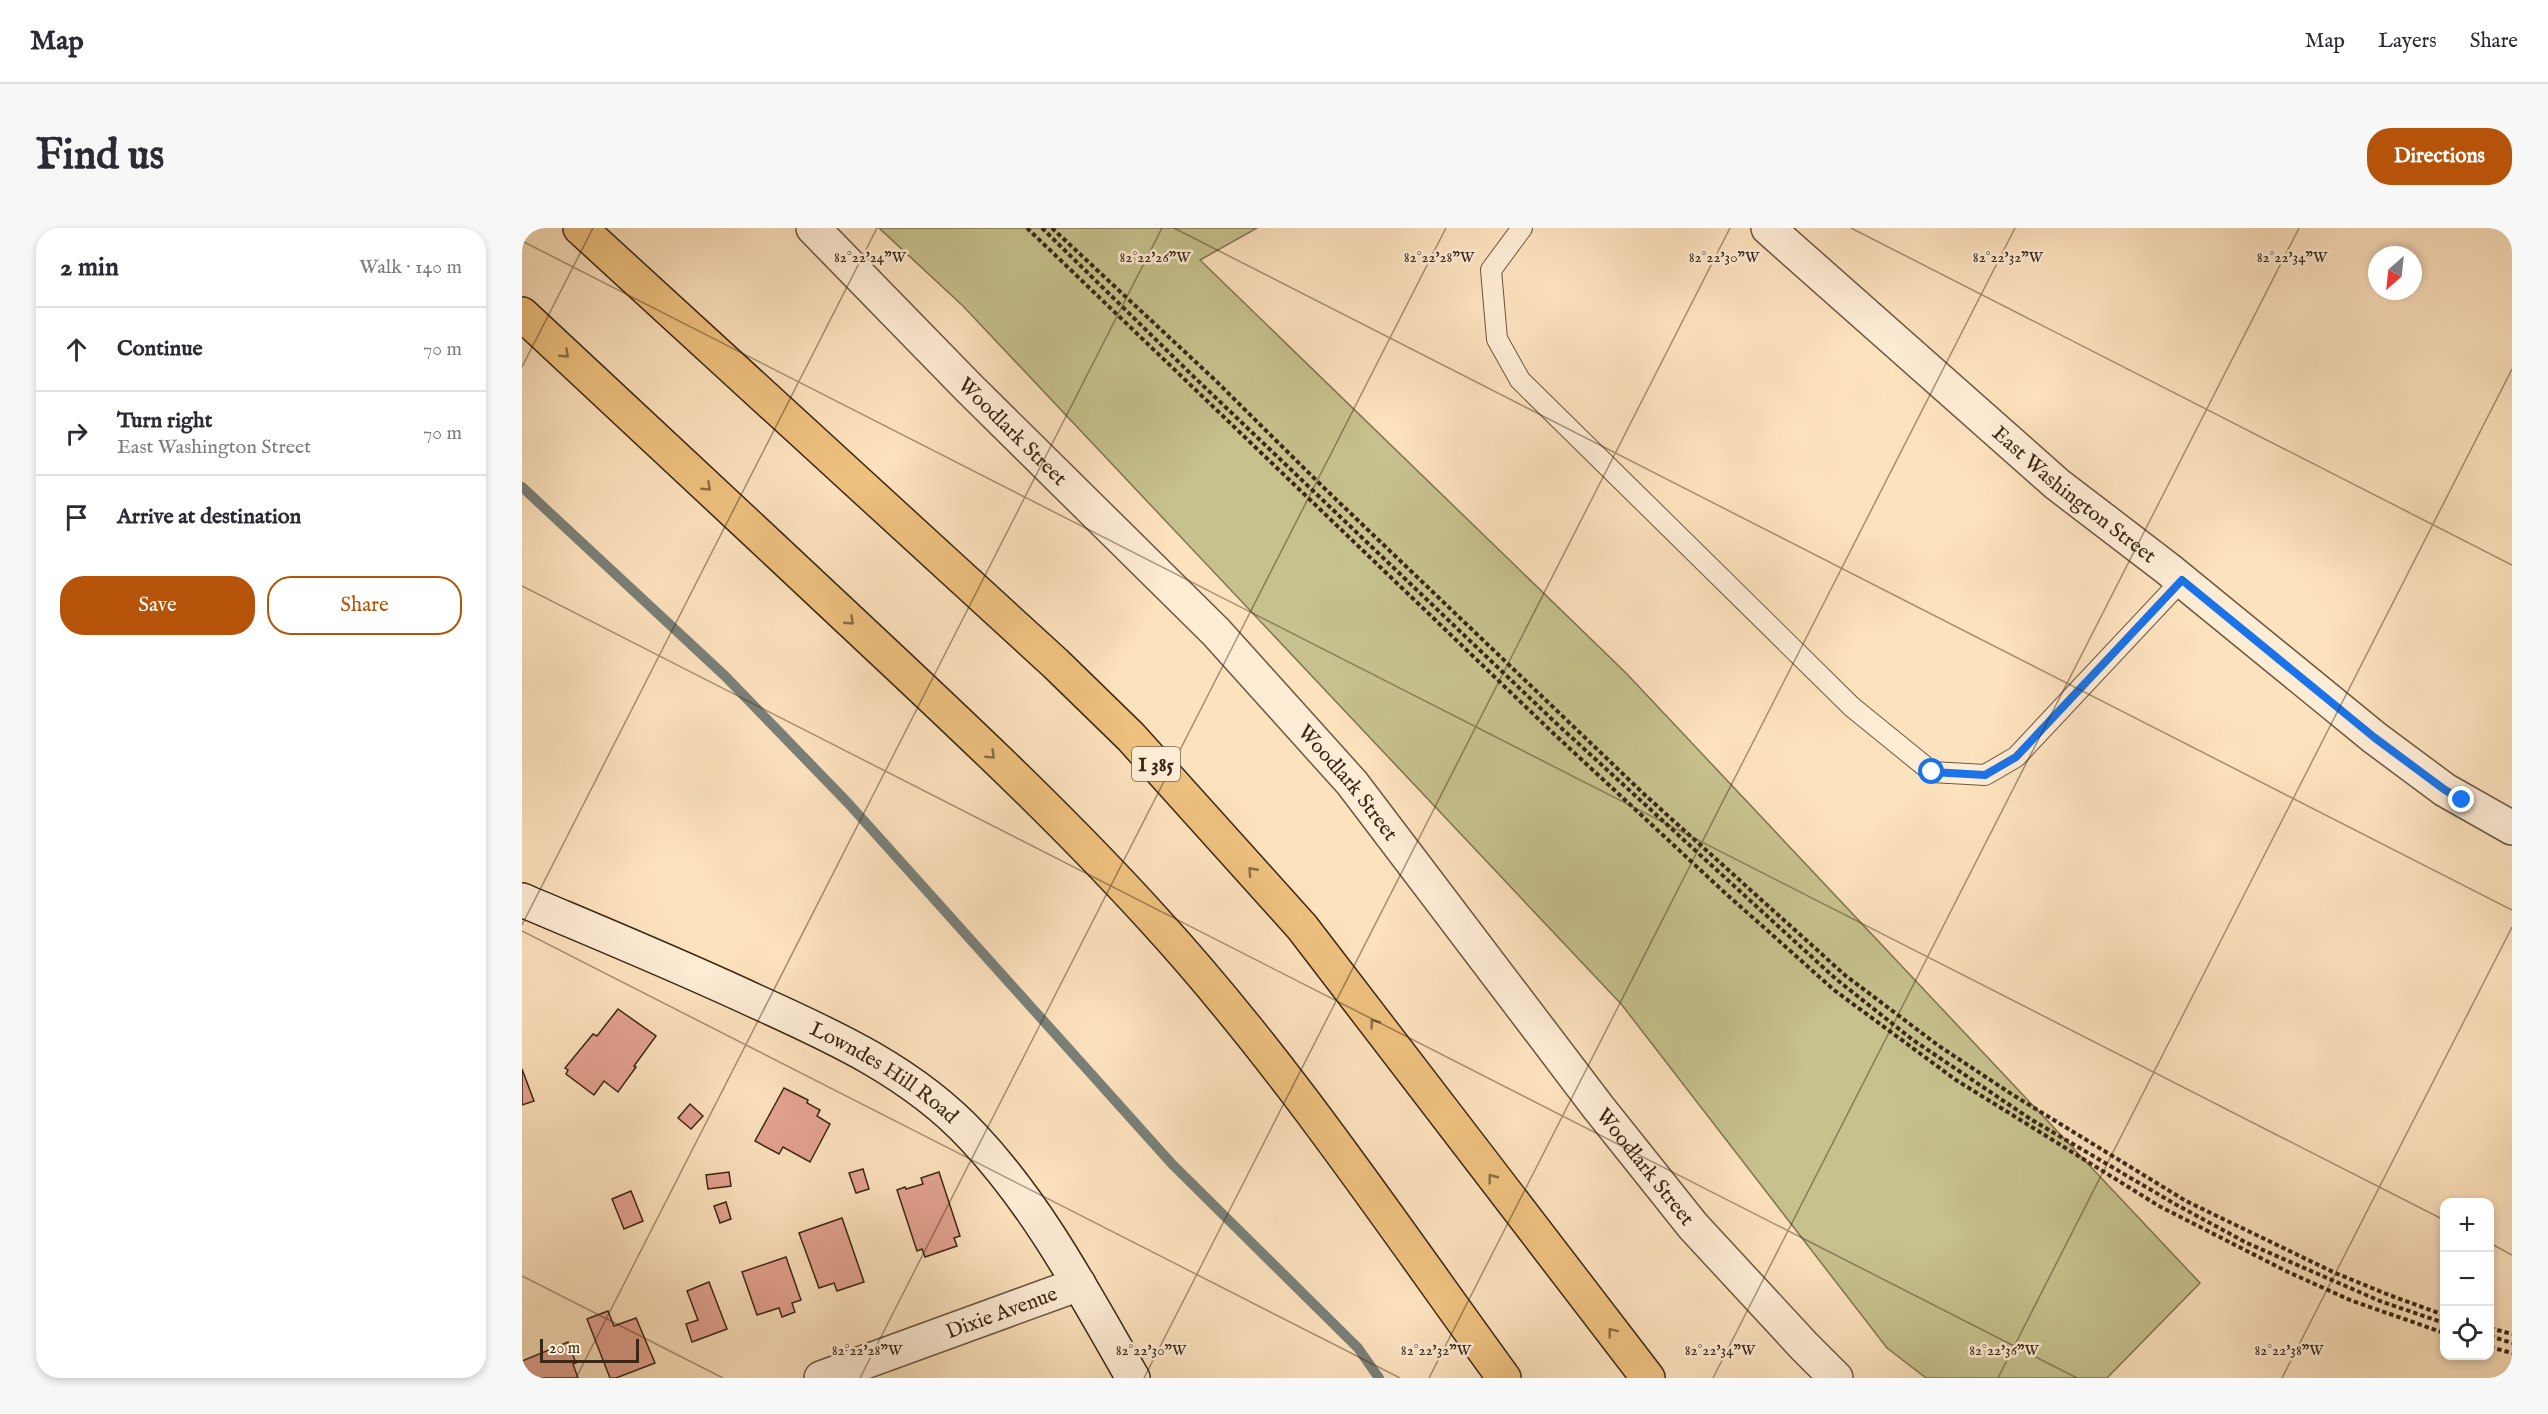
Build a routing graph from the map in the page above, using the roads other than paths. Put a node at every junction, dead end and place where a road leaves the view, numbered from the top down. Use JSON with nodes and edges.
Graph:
{"nodes":[{"id":1,"x":579,"y":228,"type":"edge"},
{"id":2,"x":813,"y":228,"type":"edge"},
{"id":3,"x":1522,"y":228,"type":"edge"},
{"id":4,"x":1768,"y":228,"type":"edge"},
{"id":5,"x":522,"y":314,"type":"edge"},
{"id":6,"x":2182,"y":580,"type":"junction"},
{"id":7,"x":2512,"y":828,"type":"edge"},
{"id":8,"x":524,"y":903,"type":"edge"},
{"id":9,"x":1079,"y":1284,"type":"junction"},
{"id":10,"x":821,"y":1378,"type":"edge"},
{"id":11,"x":1133,"y":1378,"type":"edge"},
{"id":12,"x":1504,"y":1378,"type":"edge"},
{"id":13,"x":1648,"y":1378,"type":"edge"},
{"id":14,"x":1836,"y":1378,"type":"edge"}],
"edges":[{"from":13,"to":1,"type":"highway","number":"I 385","one_way":true},
{"from":2,"to":14,"type":"street","name":"Woodlark Street"},
{"from":3,"to":6,"type":"lane"},
{"from":4,"to":6,"type":"street","name":"East Washington Street"},
{"from":5,"to":12,"type":"highway","one_way":true},
{"from":6,"to":7,"type":"street","name":"East Washington Street"},
{"from":8,"to":9,"type":"street","name":"Lowndes Hill Road"},
{"from":9,"to":10,"type":"street","name":"Dixie Avenue"},
{"from":9,"to":11,"type":"street","name":"Lowndes Hill Road"}]}
